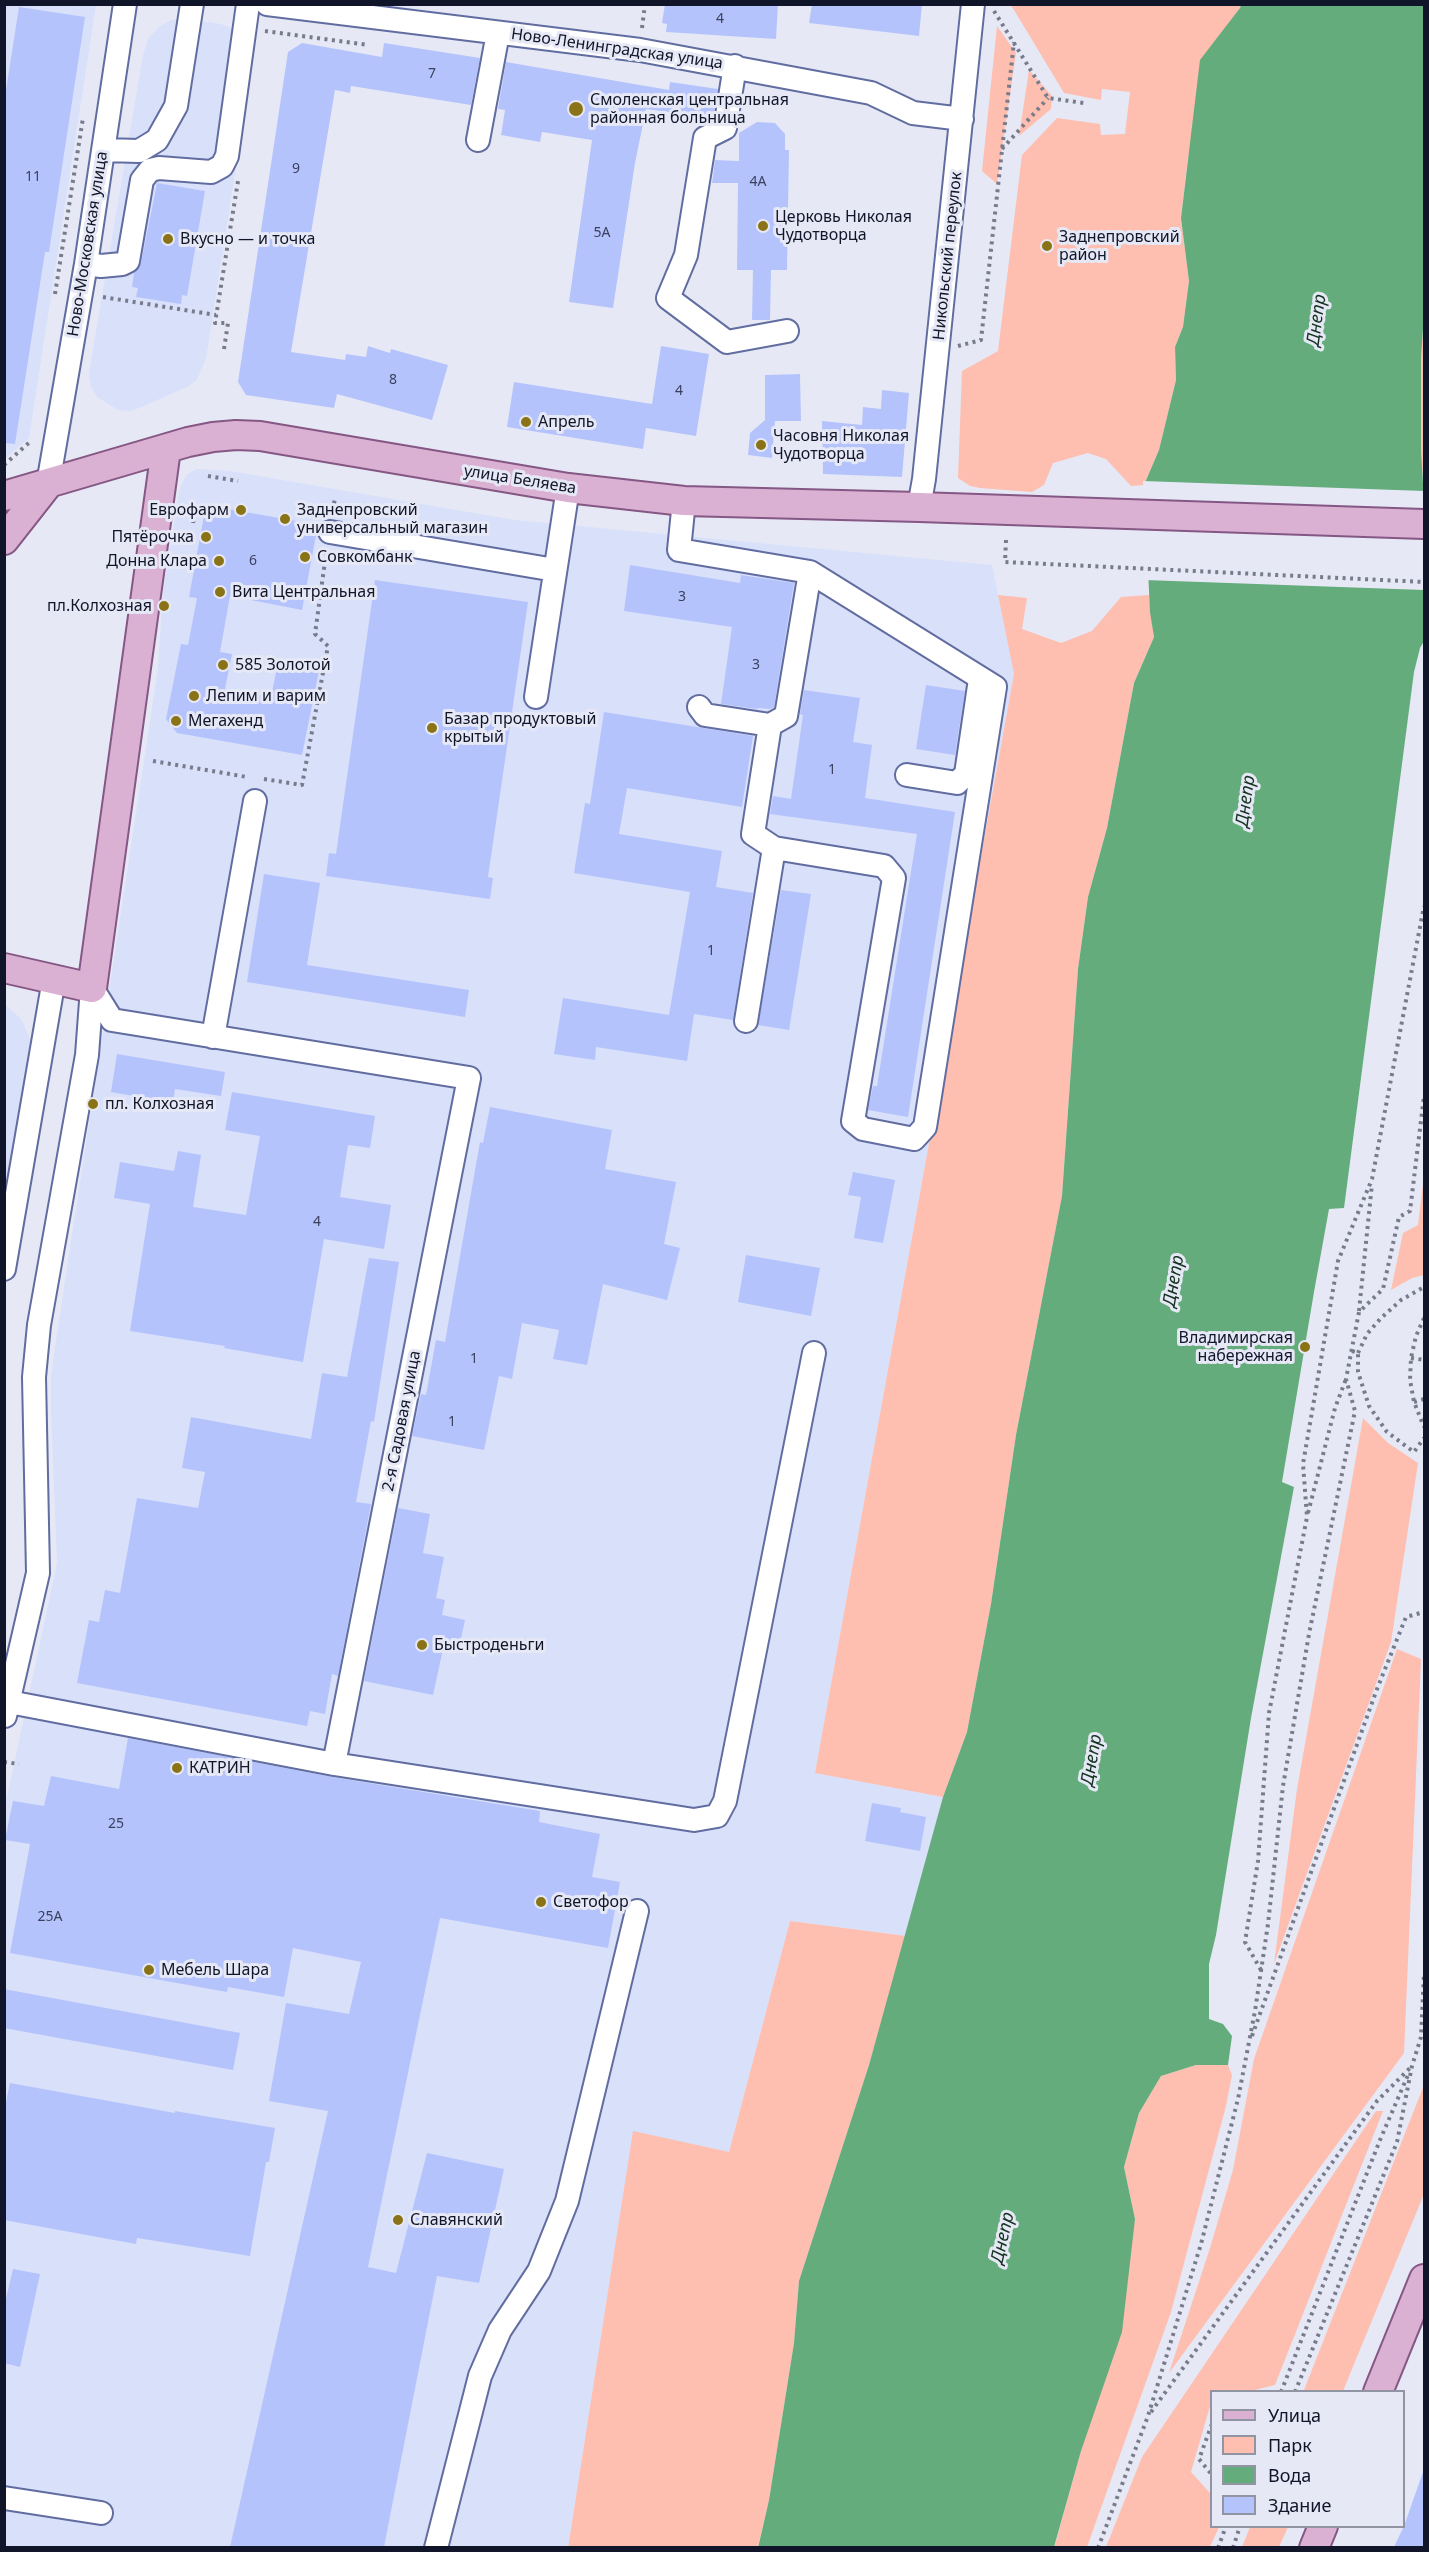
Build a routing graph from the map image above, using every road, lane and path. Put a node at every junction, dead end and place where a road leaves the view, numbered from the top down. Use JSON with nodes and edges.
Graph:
{"nodes":[{"id":1,"x":125,"y":4,"type":"edge"},
{"id":2,"x":192,"y":4,"type":"edge"},
{"id":3,"x":248,"y":4,"type":"edge"},
{"id":4,"x":267,"y":4,"type":"edge"},
{"id":5,"x":982,"y":5,"type":"edge"},
{"id":6,"x":325,"y":8,"type":"edge"},
{"id":7,"x":263,"y":31,"type":"dead end"},
{"id":8,"x":498,"y":33,"type":"junction"},
{"id":9,"x":1014,"y":42,"type":"junction"},
{"id":10,"x":369,"y":45,"type":"dead end"},
{"id":11,"x":735,"y":66,"type":"junction"},
{"id":12,"x":1048,"y":98,"type":"junction"},
{"id":13,"x":1084,"y":103,"type":"dead end"},
{"id":14,"x":84,"y":106,"type":"dead end"},
{"id":15,"x":962,"y":119,"type":"junction"},
{"id":16,"x":478,"y":140,"type":"dead end"},
{"id":17,"x":1002,"y":149,"type":"junction"},
{"id":18,"x":104,"y":150,"type":"junction"},
{"id":19,"x":86,"y":264,"type":"junction"},
{"id":20,"x":97,"y":296,"type":"dead end"},
{"id":21,"x":54,"y":305,"type":"dead end"},
{"id":22,"x":216,"y":315,"type":"dead end"},
{"id":23,"x":228,"y":323,"type":"dead end"},
{"id":24,"x":787,"y":331,"type":"dead end"},
{"id":25,"x":955,"y":347,"type":"dead end"},
{"id":26,"x":224,"y":349,"type":"dead end"},
{"id":27,"x":33,"y":430,"type":"dead end"},
{"id":28,"x":166,"y":449,"type":"junction"},
{"id":29,"x":4,"y":465,"type":"edge"},
{"id":30,"x":208,"y":476,"type":"dead end"},
{"id":31,"x":4,"y":479,"type":"edge"},
{"id":32,"x":238,"y":482,"type":"dead end"},
{"id":33,"x":48,"y":484,"type":"junction"},
{"id":34,"x":568,"y":488,"type":"junction"},
{"id":35,"x":4,"y":496,"type":"edge"},
{"id":36,"x":335,"y":497,"type":"dead end"},
{"id":37,"x":196,"y":501,"type":"dead end"},
{"id":38,"x":684,"y":501,"type":"junction"},
{"id":39,"x":919,"y":507,"type":"junction"},
{"id":40,"x":193,"y":523,"type":"dead end"},
{"id":41,"x":1425,"y":524,"type":"edge"},
{"id":42,"x":330,"y":532,"type":"junction"},
{"id":43,"x":4,"y":540,"type":"edge"},
{"id":44,"x":1006,"y":540,"type":"dead end"},
{"id":45,"x":555,"y":570,"type":"junction"},
{"id":46,"x":810,"y":572,"type":"junction"},
{"id":47,"x":1425,"y":582,"type":"edge"},
{"id":48,"x":980,"y":679,"type":"junction"},
{"id":49,"x":536,"y":697,"type":"dead end"},
{"id":50,"x":699,"y":707,"type":"dead end"},
{"id":51,"x":770,"y":725,"type":"junction"},
{"id":52,"x":153,"y":761,"type":"dead end"},
{"id":53,"x":907,"y":775,"type":"dead end"},
{"id":54,"x":247,"y":777,"type":"junction"},
{"id":55,"x":250,"y":795,"type":"joint"},
{"id":56,"x":774,"y":849,"type":"junction"},
{"id":57,"x":1425,"y":906,"type":"edge"},
{"id":58,"x":4,"y":968,"type":"edge"},
{"id":59,"x":54,"y":979,"type":"junction"},
{"id":60,"x":92,"y":988,"type":"junction"},
{"id":61,"x":746,"y":1021,"type":"dead end"},
{"id":62,"x":213,"y":1037,"type":"junction"},
{"id":63,"x":1425,"y":1096,"type":"edge"},
{"id":64,"x":1372,"y":1179,"type":"junction"},
{"id":65,"x":4,"y":1269,"type":"edge"},
{"id":66,"x":1425,"y":1287,"type":"edge"},
{"id":67,"x":1359,"y":1312,"type":"junction"},
{"id":68,"x":1425,"y":1318,"type":"edge"},
{"id":69,"x":1352,"y":1351,"type":"junction"},
{"id":70,"x":814,"y":1353,"type":"dead end"},
{"id":71,"x":1358,"y":1353,"type":"junction"},
{"id":72,"x":1411,"y":1358,"type":"junction"},
{"id":73,"x":1425,"y":1360,"type":"edge"},
{"id":74,"x":1346,"y":1379,"type":"junction"},
{"id":75,"x":1425,"y":1399,"type":"edge"},
{"id":76,"x":1414,"y":1402,"type":"junction"},
{"id":77,"x":1425,"y":1427,"type":"edge"},
{"id":78,"x":1425,"y":1438,"type":"edge"},
{"id":79,"x":1307,"y":1517,"type":"junction"},
{"id":80,"x":1425,"y":1612,"type":"edge"},
{"id":81,"x":5,"y":1702,"type":"edge"},
{"id":82,"x":4,"y":1761,"type":"edge"},
{"id":83,"x":19,"y":1764,"type":"dead end"},
{"id":84,"x":334,"y":1764,"type":"junction"},
{"id":85,"x":637,"y":1911,"type":"dead end"},
{"id":86,"x":1261,"y":1970,"type":"junction"},
{"id":87,"x":1425,"y":1973,"type":"edge"},
{"id":88,"x":1425,"y":2032,"type":"edge"},
{"id":89,"x":1421,"y":2037,"type":"junction"},
{"id":90,"x":1248,"y":2048,"type":"junction"},
{"id":91,"x":1412,"y":2066,"type":"junction"},
{"id":92,"x":1425,"y":2279,"type":"edge"},
{"id":93,"x":1281,"y":2390,"type":"edge"},
{"id":94,"x":1295,"y":2390,"type":"edge"},
{"id":95,"x":1378,"y":2390,"type":"edge"},
{"id":96,"x":1148,"y":2416,"type":"junction"},
{"id":97,"x":1210,"y":2429,"type":"edge"},
{"id":98,"x":1210,"y":2473,"type":"edge"},
{"id":99,"x":4,"y":2498,"type":"edge"},
{"id":100,"x":101,"y":2514,"type":"dead end"},
{"id":101,"x":1225,"y":2528,"type":"edge"},
{"id":102,"x":1239,"y":2528,"type":"edge"},
{"id":103,"x":1322,"y":2528,"type":"edge"},
{"id":104,"x":436,"y":2547,"type":"edge"},
{"id":105,"x":1098,"y":2547,"type":"edge"},
{"id":106,"x":1218,"y":2547,"type":"edge"},
{"id":107,"x":1233,"y":2547,"type":"edge"},
{"id":108,"x":1314,"y":2547,"type":"edge"}],
"edges":[{"from":1,"to":18,"type":"street","name":"Ново-Московская улица"},
{"from":2,"to":18,"type":"street"},
{"from":3,"to":19,"type":"street"},
{"from":4,"to":6,"type":"street","name":"Ново-Ленинградская улица"},
{"from":5,"to":9,"type":"path"},
{"from":5,"to":15,"type":"street","name":"Никольский переулок"},
{"from":6,"to":8,"type":"street","name":"Ново-Ленинградская улица"},
{"from":7,"to":10,"type":"path"},
{"from":8,"to":11,"type":"street","name":"Ново-Ленинградская улица"},
{"from":8,"to":16,"type":"street"},
{"from":9,"to":12,"type":"path"},
{"from":9,"to":17,"type":"path"},
{"from":11,"to":15,"type":"street","name":"Ново-Ленинградская улица"},
{"from":11,"to":24,"type":"street"},
{"from":12,"to":13,"type":"path"},
{"from":12,"to":17,"type":"path"},
{"from":14,"to":21,"type":"path"},
{"from":15,"to":39,"type":"street","name":"Никольский переулок"},
{"from":17,"to":25,"type":"path"},
{"from":18,"to":19,"type":"street","name":"Ново-Московская улица"},
{"from":19,"to":33,"type":"street","name":"Ново-Московская улица"},
{"from":20,"to":22,"type":"path"},
{"from":23,"to":26,"type":"path"},
{"from":27,"to":29,"type":"path"},
{"from":28,"to":33,"type":"main road","name":"улица Беляева"},
{"from":28,"to":34,"type":"main road","name":"улица Беляева"},
{"from":28,"to":60,"type":"main road"},
{"from":30,"to":32,"type":"path"},
{"from":31,"to":33,"type":"main road","name":"улица Беляева"},
{"from":33,"to":35,"type":"main road"},
{"from":33,"to":43,"type":"main road"},
{"from":34,"to":38,"type":"main road","name":"улица Беляева"},
{"from":34,"to":45,"type":"street"},
{"from":36,"to":42,"type":"path"},
{"from":37,"to":40,"type":"path"},
{"from":38,"to":39,"type":"main road","name":"улица Беляева"},
{"from":38,"to":46,"type":"street"},
{"from":39,"to":41,"type":"main road","name":"улица Беляева"},
{"from":42,"to":45,"type":"street"},
{"from":42,"to":54,"type":"path"},
{"from":44,"to":47,"type":"path"},
{"from":45,"to":49,"type":"street"},
{"from":46,"to":48,"type":"street"},
{"from":46,"to":51,"type":"street"},
{"from":48,"to":53,"type":"street"},
{"from":48,"to":56,"type":"street"},
{"from":50,"to":51,"type":"street"},
{"from":51,"to":56,"type":"street"},
{"from":52,"to":54,"type":"path"},
{"from":54,"to":55,"type":"path"},
{"from":55,"to":62,"type":"street"},
{"from":56,"to":61,"type":"street"},
{"from":57,"to":64,"type":"path"},
{"from":58,"to":59,"type":"main road"},
{"from":59,"to":60,"type":"main road"},
{"from":59,"to":65,"type":"street"},
{"from":60,"to":62,"type":"street"},
{"from":60,"to":81,"type":"street"},
{"from":62,"to":84,"type":"street","name":"2-я Садовая улица"},
{"from":63,"to":67,"type":"path"},
{"from":64,"to":67,"type":"path"},
{"from":64,"to":79,"type":"path"},
{"from":66,"to":71,"type":"path"},
{"from":67,"to":69,"type":"path"},
{"from":68,"to":72,"type":"path"},
{"from":69,"to":71,"type":"path"},
{"from":69,"to":74,"type":"path"},
{"from":70,"to":84,"type":"street"},
{"from":71,"to":78,"type":"path"},
{"from":72,"to":73,"type":"path"},
{"from":72,"to":76,"type":"path"},
{"from":74,"to":79,"type":"path"},
{"from":74,"to":86,"type":"path"},
{"from":75,"to":76,"type":"path"},
{"from":76,"to":77,"type":"path"},
{"from":79,"to":86,"type":"path"},
{"from":80,"to":90,"type":"path"},
{"from":81,"to":84,"type":"street"},
{"from":82,"to":83,"type":"path"},
{"from":85,"to":104,"type":"street"},
{"from":86,"to":90,"type":"path"},
{"from":87,"to":89,"type":"path"},
{"from":88,"to":89,"type":"path"},
{"from":89,"to":91,"type":"path"},
{"from":90,"to":96,"type":"path"},
{"from":91,"to":93,"type":"path"},
{"from":91,"to":94,"type":"path"},
{"from":91,"to":96,"type":"path"},
{"from":92,"to":95,"type":"main road"},
{"from":96,"to":105,"type":"path"},
{"from":97,"to":98,"type":"path"},
{"from":99,"to":100,"type":"street"},
{"from":101,"to":106,"type":"path"},
{"from":102,"to":107,"type":"path"},
{"from":103,"to":108,"type":"main road"}]}
